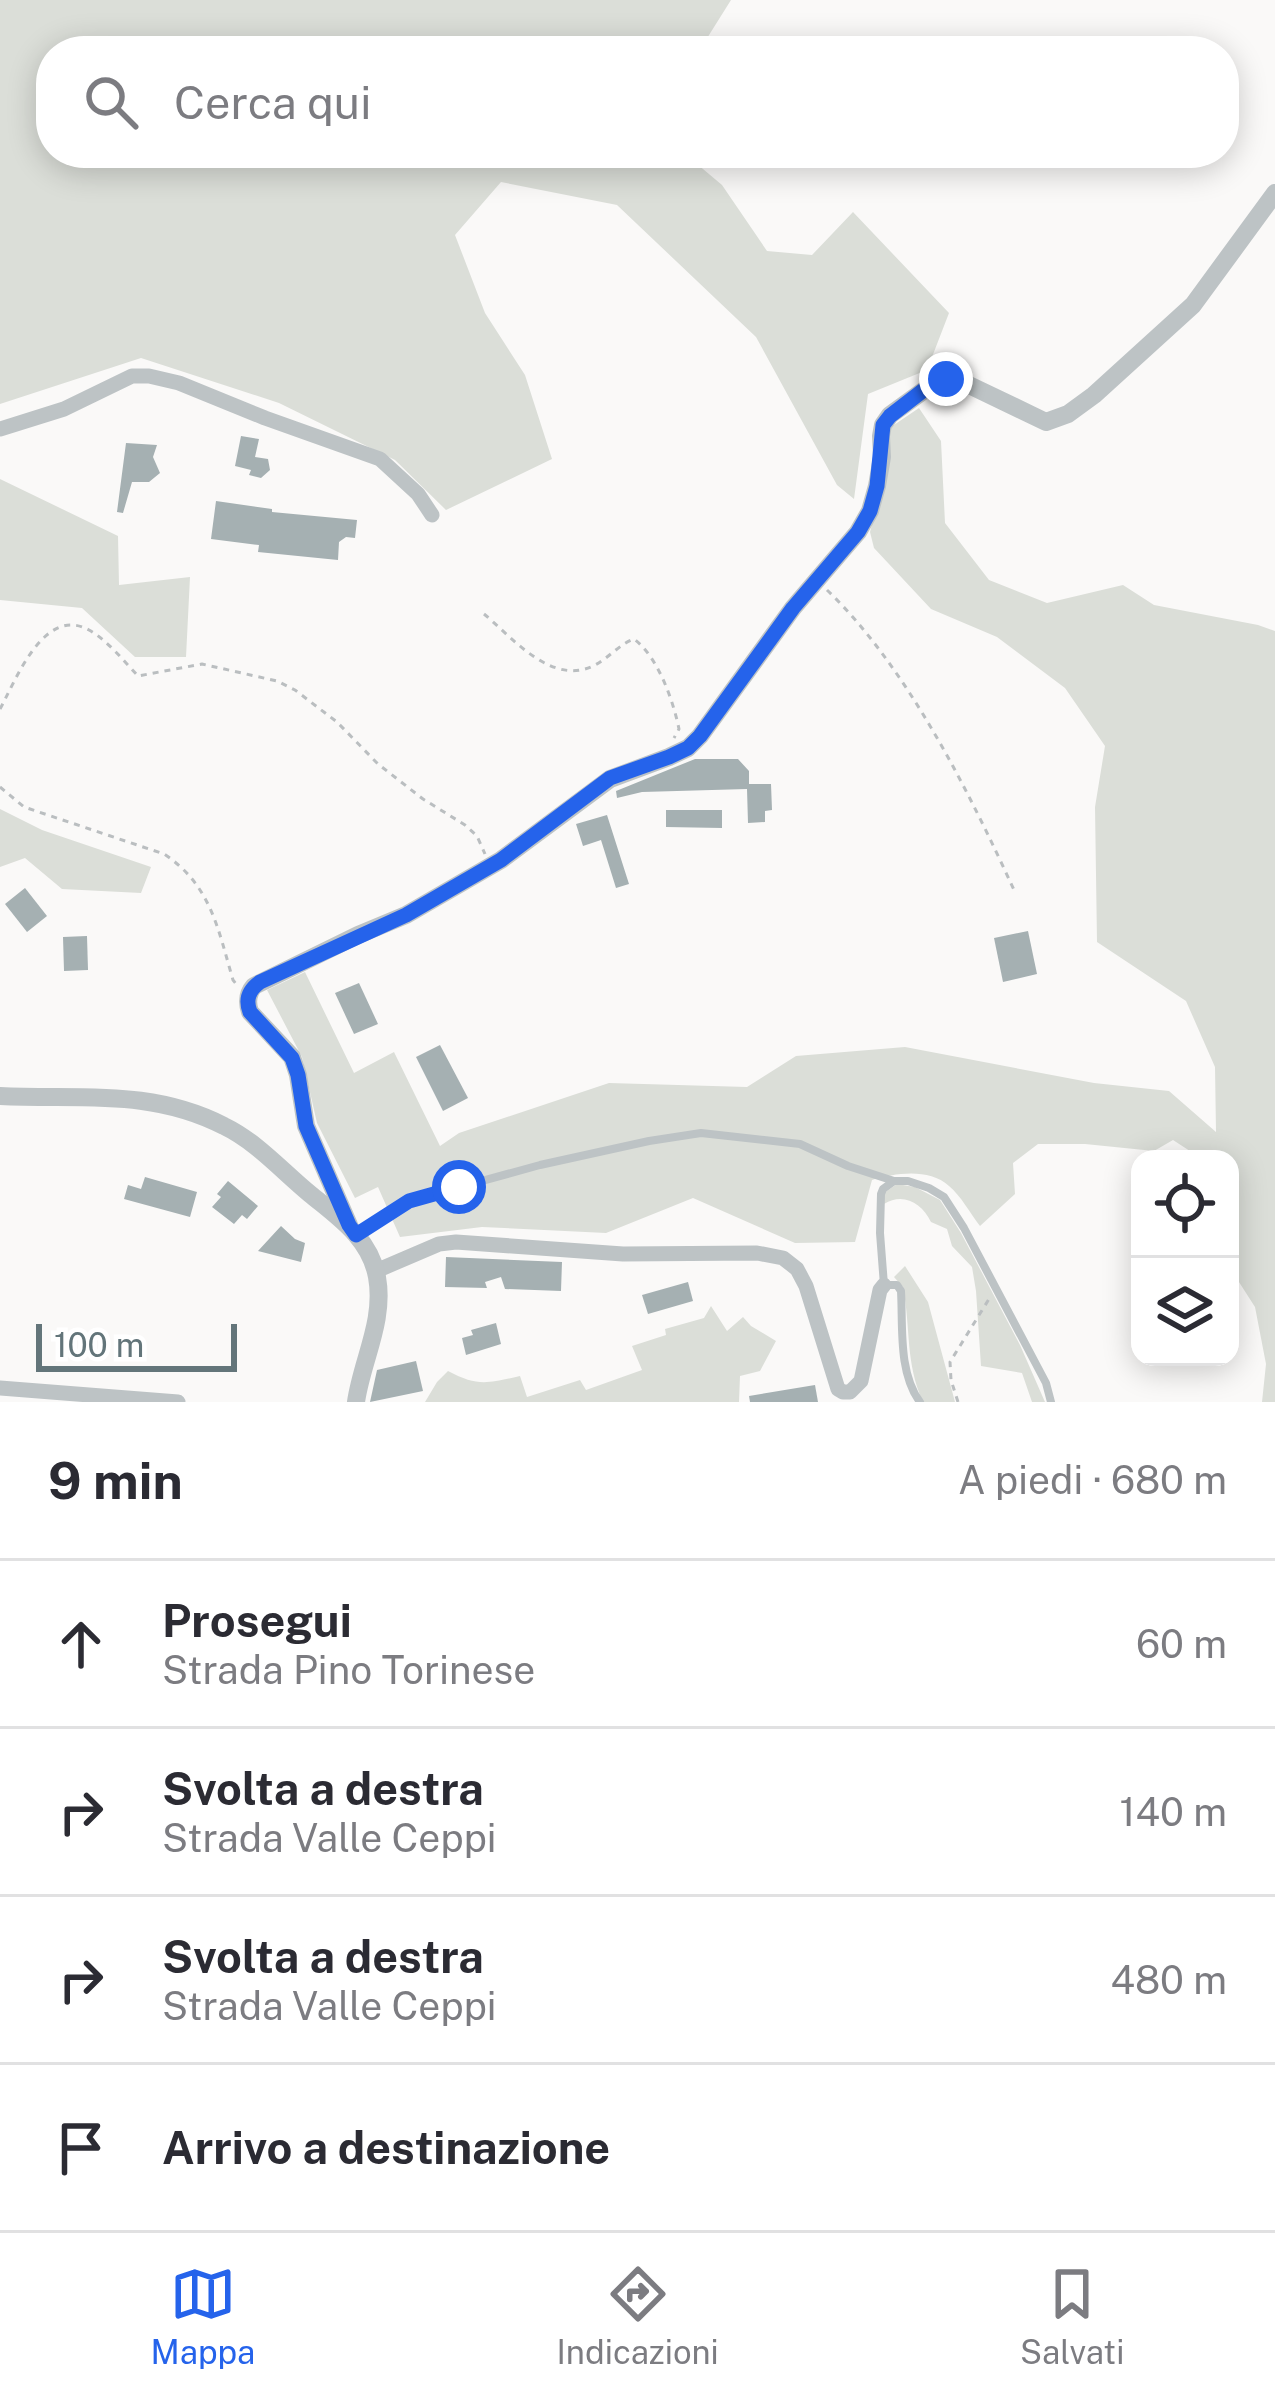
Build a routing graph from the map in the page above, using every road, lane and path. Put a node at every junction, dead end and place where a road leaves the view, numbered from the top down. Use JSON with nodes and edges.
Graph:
{"nodes":[{"id":1,"x":1275,"y":193,"type":"edge"},
{"id":2,"x":0,"y":429,"type":"edge"},
{"id":3,"x":431,"y":514,"type":"dead end"},
{"id":4,"x":817,"y":580,"type":"junction"},
{"id":5,"x":484,"y":614,"type":"dead end"},
{"id":6,"x":0,"y":710,"type":"edge"},
{"id":7,"x":653,"y":762,"type":"junction"},
{"id":8,"x":0,"y":787,"type":"edge"},
{"id":9,"x":490,"y":866,"type":"junction"},
{"id":10,"x":1014,"y":890,"type":"dead end"},
{"id":11,"x":248,"y":999,"type":"junction"},
{"id":12,"x":0,"y":1096,"type":"edge"},
{"id":13,"x":894,"y":1181,"type":"junction"},
{"id":14,"x":352,"y":1230,"type":"junction"},
{"id":15,"x":376,"y":1271,"type":"junction"},
{"id":16,"x":884,"y":1285,"type":"junction"},
{"id":17,"x":996,"y":1287,"type":"junction"},
{"id":18,"x":0,"y":1388,"type":"edge"},
{"id":19,"x":178,"y":1402,"type":"edge"},
{"id":20,"x":356,"y":1402,"type":"edge"},
{"id":21,"x":920,"y":1402,"type":"edge"},
{"id":22,"x":958,"y":1402,"type":"edge"},
{"id":23,"x":1051,"y":1402,"type":"edge"}],
"edges":[{"from":1,"to":4,"type":"street"},
{"from":2,"to":3,"type":"street"},
{"from":4,"to":7,"type":"street"},
{"from":4,"to":10,"type":"path"},
{"from":5,"to":7,"type":"path"},
{"from":6,"to":9,"type":"path"},
{"from":7,"to":9,"type":"street"},
{"from":8,"to":11,"type":"path"},
{"from":9,"to":11,"type":"street"},
{"from":11,"to":14,"type":"street"},
{"from":12,"to":14,"type":"street"},
{"from":13,"to":14,"type":"lane"},
{"from":13,"to":16,"type":"lane"},
{"from":13,"to":17,"type":"lane"},
{"from":14,"to":15,"type":"street"},
{"from":15,"to":16,"type":"street"},
{"from":15,"to":20,"type":"street"},
{"from":16,"to":21,"type":"lane"},
{"from":17,"to":22,"type":"path"},
{"from":17,"to":23,"type":"lane"},
{"from":18,"to":19,"type":"street"}]}
